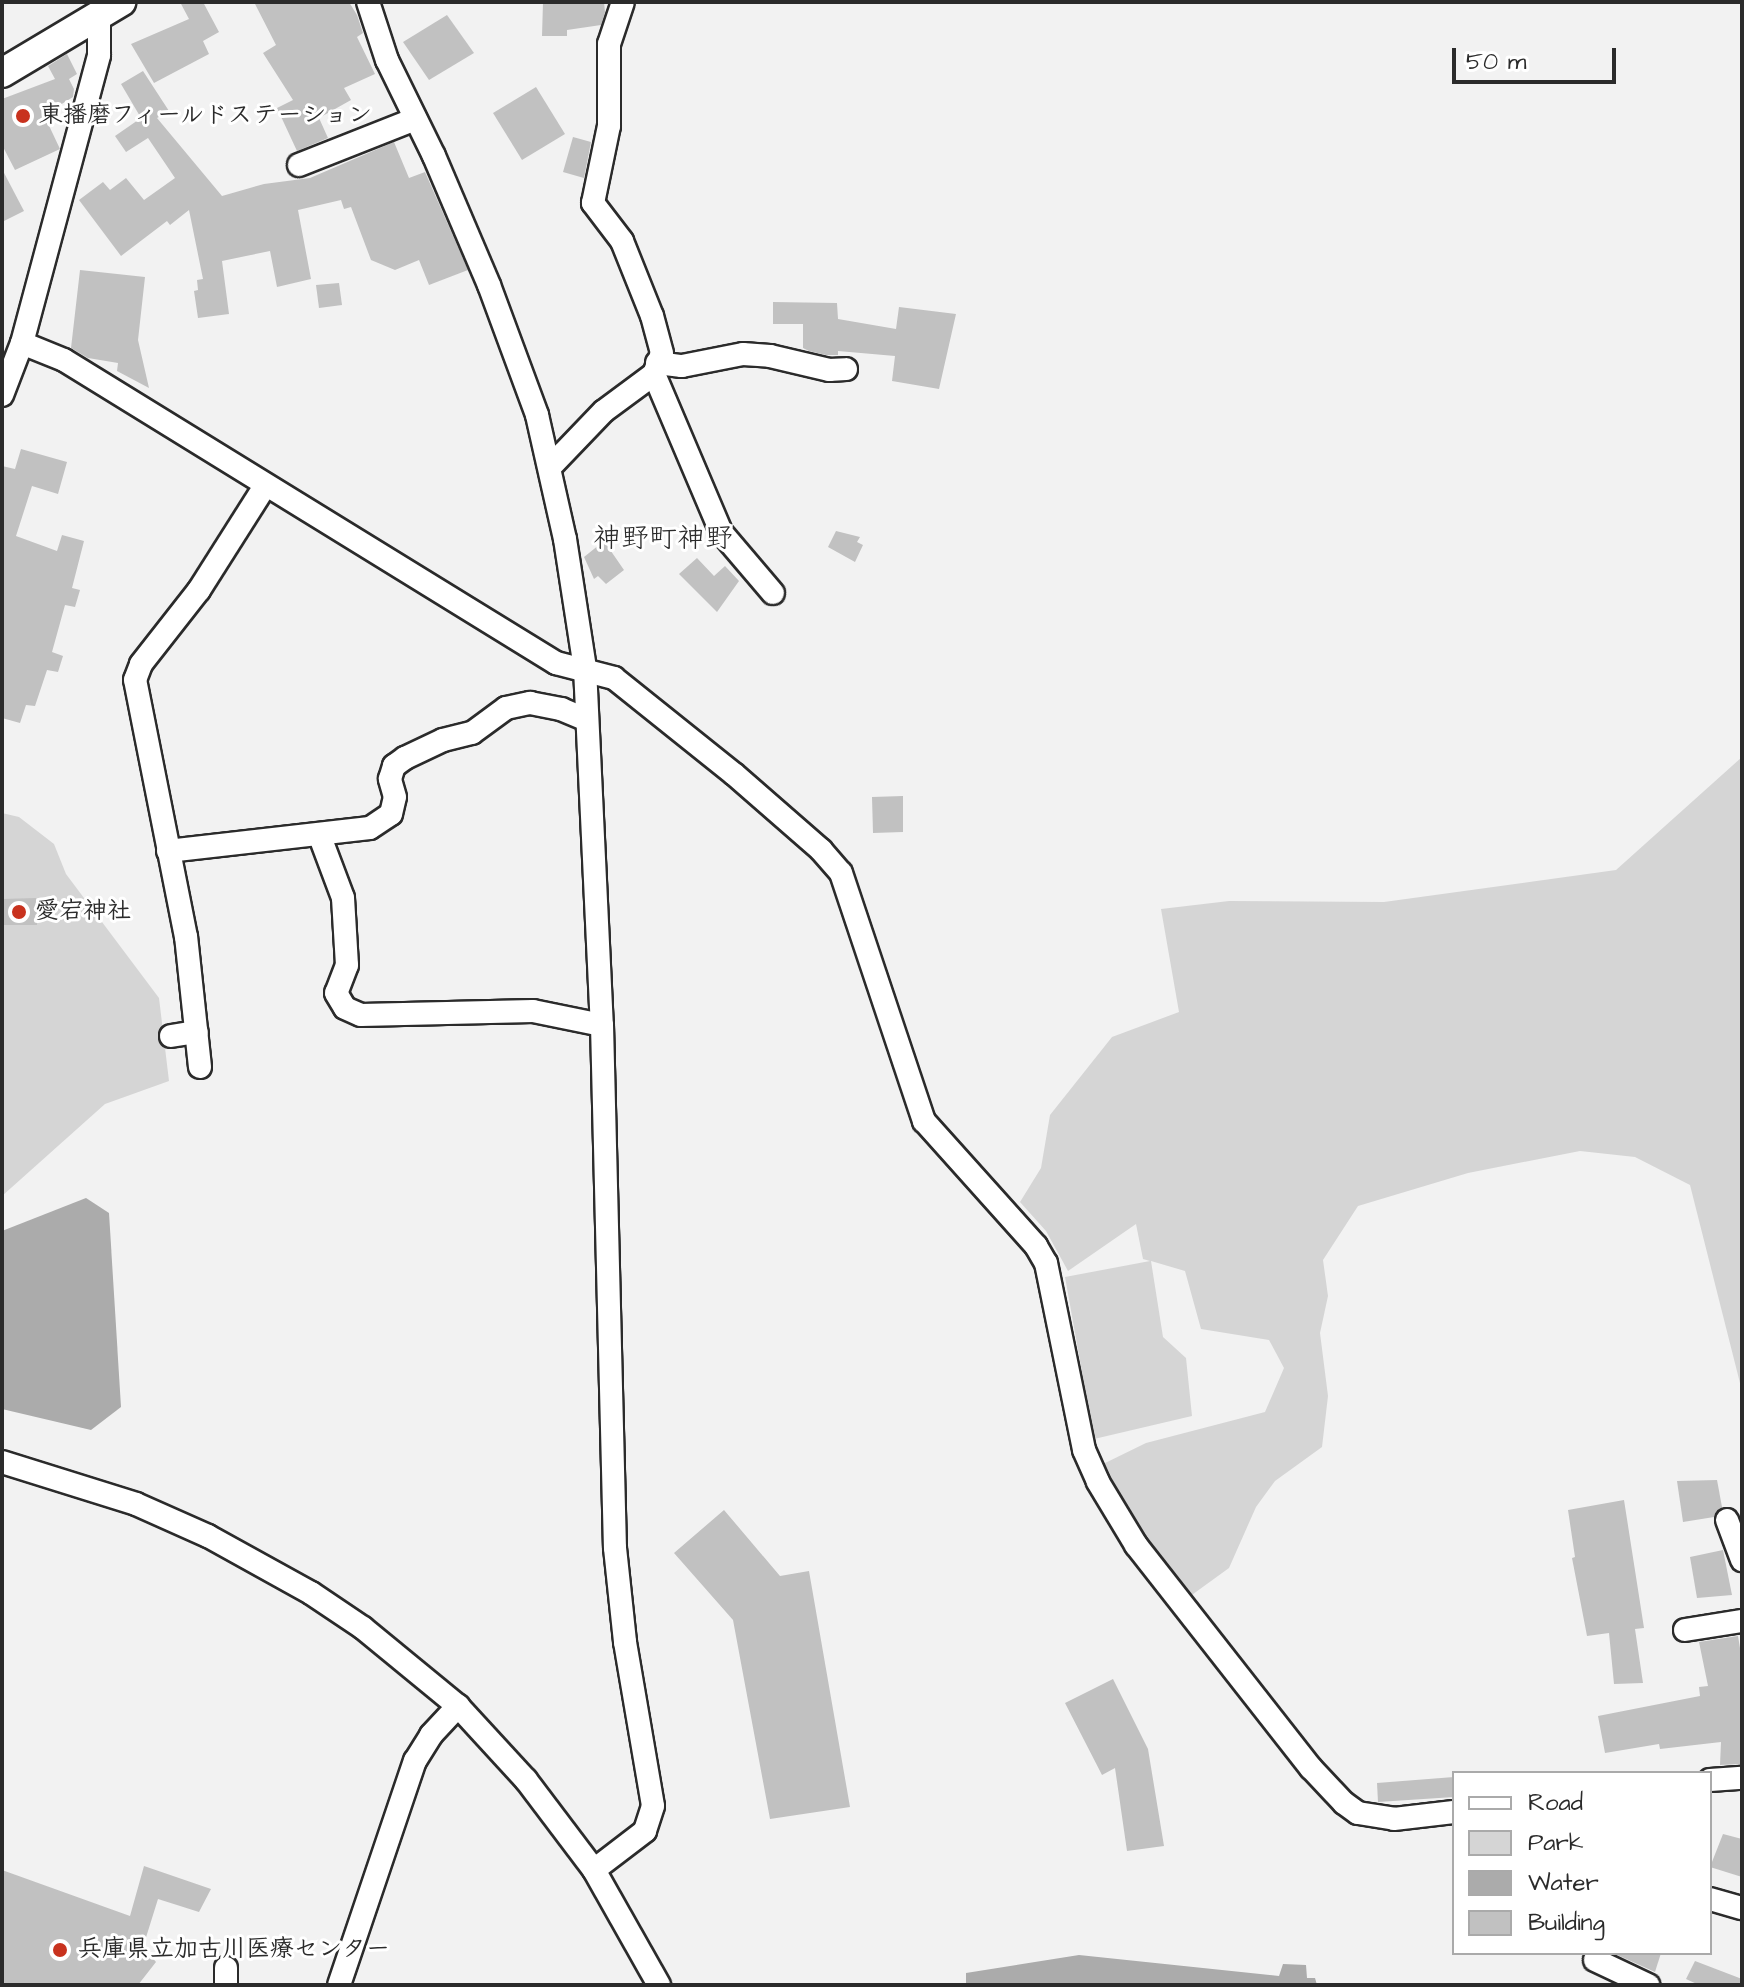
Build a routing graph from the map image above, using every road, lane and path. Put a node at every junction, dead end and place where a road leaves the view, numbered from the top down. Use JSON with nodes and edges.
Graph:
{"nodes":[{"id":1,"x":368,"y":2,"type":"edge"},
{"id":2,"x":623,"y":2,"type":"edge"},
{"id":3,"x":99,"y":10,"type":"edge"},
{"id":4,"x":2,"y":73,"type":"edge"},
{"id":5,"x":415,"y":119,"type":"junction"},
{"id":6,"x":299,"y":165,"type":"dead end"},
{"id":7,"x":22,"y":343,"type":"junction"},
{"id":8,"x":656,"y":369,"type":"junction"},
{"id":9,"x":846,"y":369,"type":"dead end"},
{"id":10,"x":2,"y":395,"type":"edge"},
{"id":11,"x":551,"y":466,"type":"junction"},
{"id":12,"x":265,"y":486,"type":"junction"},
{"id":13,"x":773,"y":593,"type":"dead end"},
{"id":14,"x":585,"y":668,"type":"junction"},
{"id":15,"x":587,"y":720,"type":"junction"},
{"id":16,"x":319,"y":834,"type":"junction"},
{"id":17,"x":168,"y":851,"type":"junction"},
{"id":18,"x":602,"y":1025,"type":"junction"},
{"id":19,"x":197,"y":1032,"type":"junction"},
{"id":20,"x":171,"y":1036,"type":"dead end"},
{"id":21,"x":200,"y":1067,"type":"dead end"},
{"id":22,"x":2,"y":1462,"type":"edge"},
{"id":23,"x":1727,"y":1520,"type":"dead end"},
{"id":24,"x":1742,"y":1560,"type":"edge"},
{"id":25,"x":1742,"y":1621,"type":"edge"},
{"id":26,"x":1685,"y":1630,"type":"dead end"},
{"id":27,"x":458,"y":1706,"type":"junction"},
{"id":28,"x":1742,"y":1778,"type":"edge"},
{"id":29,"x":1712,"y":1780,"type":"edge"},
{"id":30,"x":1452,"y":1812,"type":"edge"},
{"id":31,"x":594,"y":1870,"type":"junction"},
{"id":32,"x":1712,"y":1900,"type":"edge"},
{"id":33,"x":1742,"y":1908,"type":"edge"},
{"id":34,"x":1595,"y":1960,"type":"dead end"},
{"id":35,"x":339,"y":1985,"type":"edge"},
{"id":36,"x":659,"y":1985,"type":"edge"},
{"id":37,"x":1648,"y":1985,"type":"edge"}],
"edges":[{"from":1,"to":5,"type":"street"},
{"from":2,"to":8,"type":"street"},
{"from":3,"to":4,"type":"main road"},
{"from":3,"to":7,"type":"street"},
{"from":5,"to":6,"type":"street"},
{"from":5,"to":11,"type":"street"},
{"from":7,"to":10,"type":"street"},
{"from":7,"to":12,"type":"street"},
{"from":8,"to":9,"type":"street"},
{"from":8,"to":11,"type":"street"},
{"from":8,"to":13,"type":"street"},
{"from":11,"to":14,"type":"street"},
{"from":12,"to":14,"type":"street"},
{"from":12,"to":17,"type":"street"},
{"from":14,"to":15,"type":"street"},
{"from":14,"to":30,"type":"street"},
{"from":15,"to":16,"type":"street"},
{"from":15,"to":18,"type":"street"},
{"from":16,"to":17,"type":"street"},
{"from":16,"to":18,"type":"street"},
{"from":17,"to":19,"type":"street"},
{"from":18,"to":31,"type":"street"},
{"from":19,"to":20,"type":"street"},
{"from":19,"to":21,"type":"street"},
{"from":22,"to":27,"type":"street"},
{"from":23,"to":24,"type":"street"},
{"from":25,"to":26,"type":"street"},
{"from":27,"to":31,"type":"street"},
{"from":27,"to":35,"type":"street"},
{"from":28,"to":29,"type":"street"},
{"from":31,"to":36,"type":"street"},
{"from":32,"to":33,"type":"street"},
{"from":34,"to":37,"type":"street"}]}
